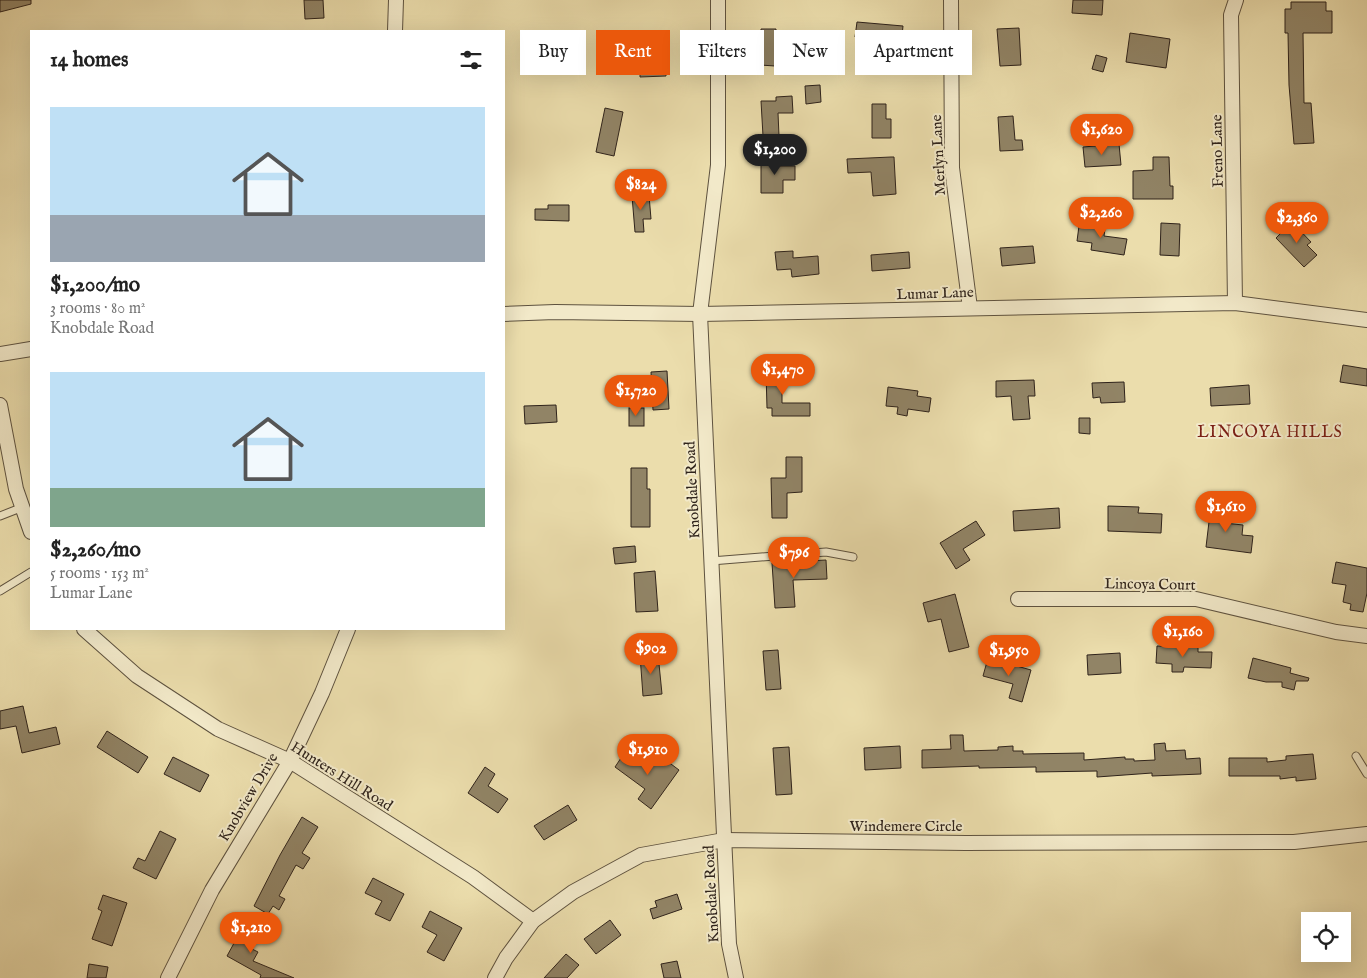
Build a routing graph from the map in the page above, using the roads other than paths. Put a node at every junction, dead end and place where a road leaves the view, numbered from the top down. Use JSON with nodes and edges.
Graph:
{"nodes":[{"id":1,"x":396,"y":0,"type":"edge"},
{"id":2,"x":718,"y":0,"type":"edge"},
{"id":3,"x":951,"y":0,"type":"edge"},
{"id":4,"x":1236,"y":0,"type":"edge"},
{"id":5,"x":395,"y":30,"type":"edge"},
{"id":6,"x":1236,"y":303,"type":"junction"},
{"id":7,"x":970,"y":308,"type":"junction"},
{"id":8,"x":505,"y":314,"type":"edge"},
{"id":9,"x":700,"y":314,"type":"junction"},
{"id":10,"x":1367,"y":320,"type":"edge"},
{"id":11,"x":30,"y":349,"type":"edge"},
{"id":12,"x":0,"y":354,"type":"edge"},
{"id":13,"x":0,"y":405,"type":"edge"},
{"id":14,"x":22,"y":507,"type":"junction"},
{"id":15,"x":0,"y":516,"type":"edge"},
{"id":16,"x":30,"y":529,"type":"edge"},
{"id":17,"x":853,"y":557,"type":"dead end"},
{"id":18,"x":712,"y":561,"type":"junction"},
{"id":19,"x":30,"y":573,"type":"edge"},
{"id":20,"x":0,"y":591,"type":"edge"},
{"id":21,"x":1018,"y":599,"type":"dead end"},
{"id":22,"x":85,"y":630,"type":"edge"},
{"id":23,"x":348,"y":630,"type":"edge"},
{"id":24,"x":1367,"y":636,"type":"edge"},
{"id":25,"x":1356,"y":756,"type":"dead end"},
{"id":26,"x":290,"y":760,"type":"junction"},
{"id":27,"x":1367,"y":774,"type":"edge"},
{"id":28,"x":1367,"y":834,"type":"edge"},
{"id":29,"x":724,"y":840,"type":"junction"},
{"id":30,"x":533,"y":921,"type":"junction"},
{"id":31,"x":168,"y":978,"type":"edge"},
{"id":32,"x":495,"y":978,"type":"edge"},
{"id":33,"x":736,"y":978,"type":"edge"}],
"edges":[{"from":1,"to":5,"type":"street"},
{"from":2,"to":9,"type":"street","name":"Knobdale Road"},
{"from":3,"to":7,"type":"street","name":"Merlyn Lane"},
{"from":4,"to":6,"type":"street","name":"Freno Lane"},
{"from":6,"to":7,"type":"street","name":"Lumar Lane"},
{"from":6,"to":10,"type":"street","name":"Lumar Lane"},
{"from":7,"to":9,"type":"street","name":"Lumar Lane"},
{"from":8,"to":9,"type":"street","name":"Lumar Lane"},
{"from":9,"to":18,"type":"street","name":"Knobdale Road"},
{"from":11,"to":12,"type":"street"},
{"from":13,"to":14,"type":"street"},
{"from":14,"to":15,"type":"lane"},
{"from":14,"to":16,"type":"street"},
{"from":17,"to":18,"type":"lane"},
{"from":18,"to":29,"type":"street","name":"Knobdale Road"},
{"from":19,"to":20,"type":"lane"},
{"from":21,"to":24,"type":"street","name":"Lincoya Court"},
{"from":22,"to":26,"type":"street","name":"Hunters Hill Road"},
{"from":23,"to":26,"type":"street","name":"Knobview Drive"},
{"from":25,"to":27,"type":"lane"},
{"from":26,"to":30,"type":"street","name":"Hunters Hill Road"},
{"from":26,"to":31,"type":"street","name":"Knobview Drive"},
{"from":28,"to":29,"type":"street","name":"Windemere Circle"},
{"from":29,"to":30,"type":"street","name":"Windemere Circle"},
{"from":29,"to":33,"type":"street","name":"Knobdale Road"},
{"from":30,"to":32,"type":"street","name":"Windemere Circle"}]}
